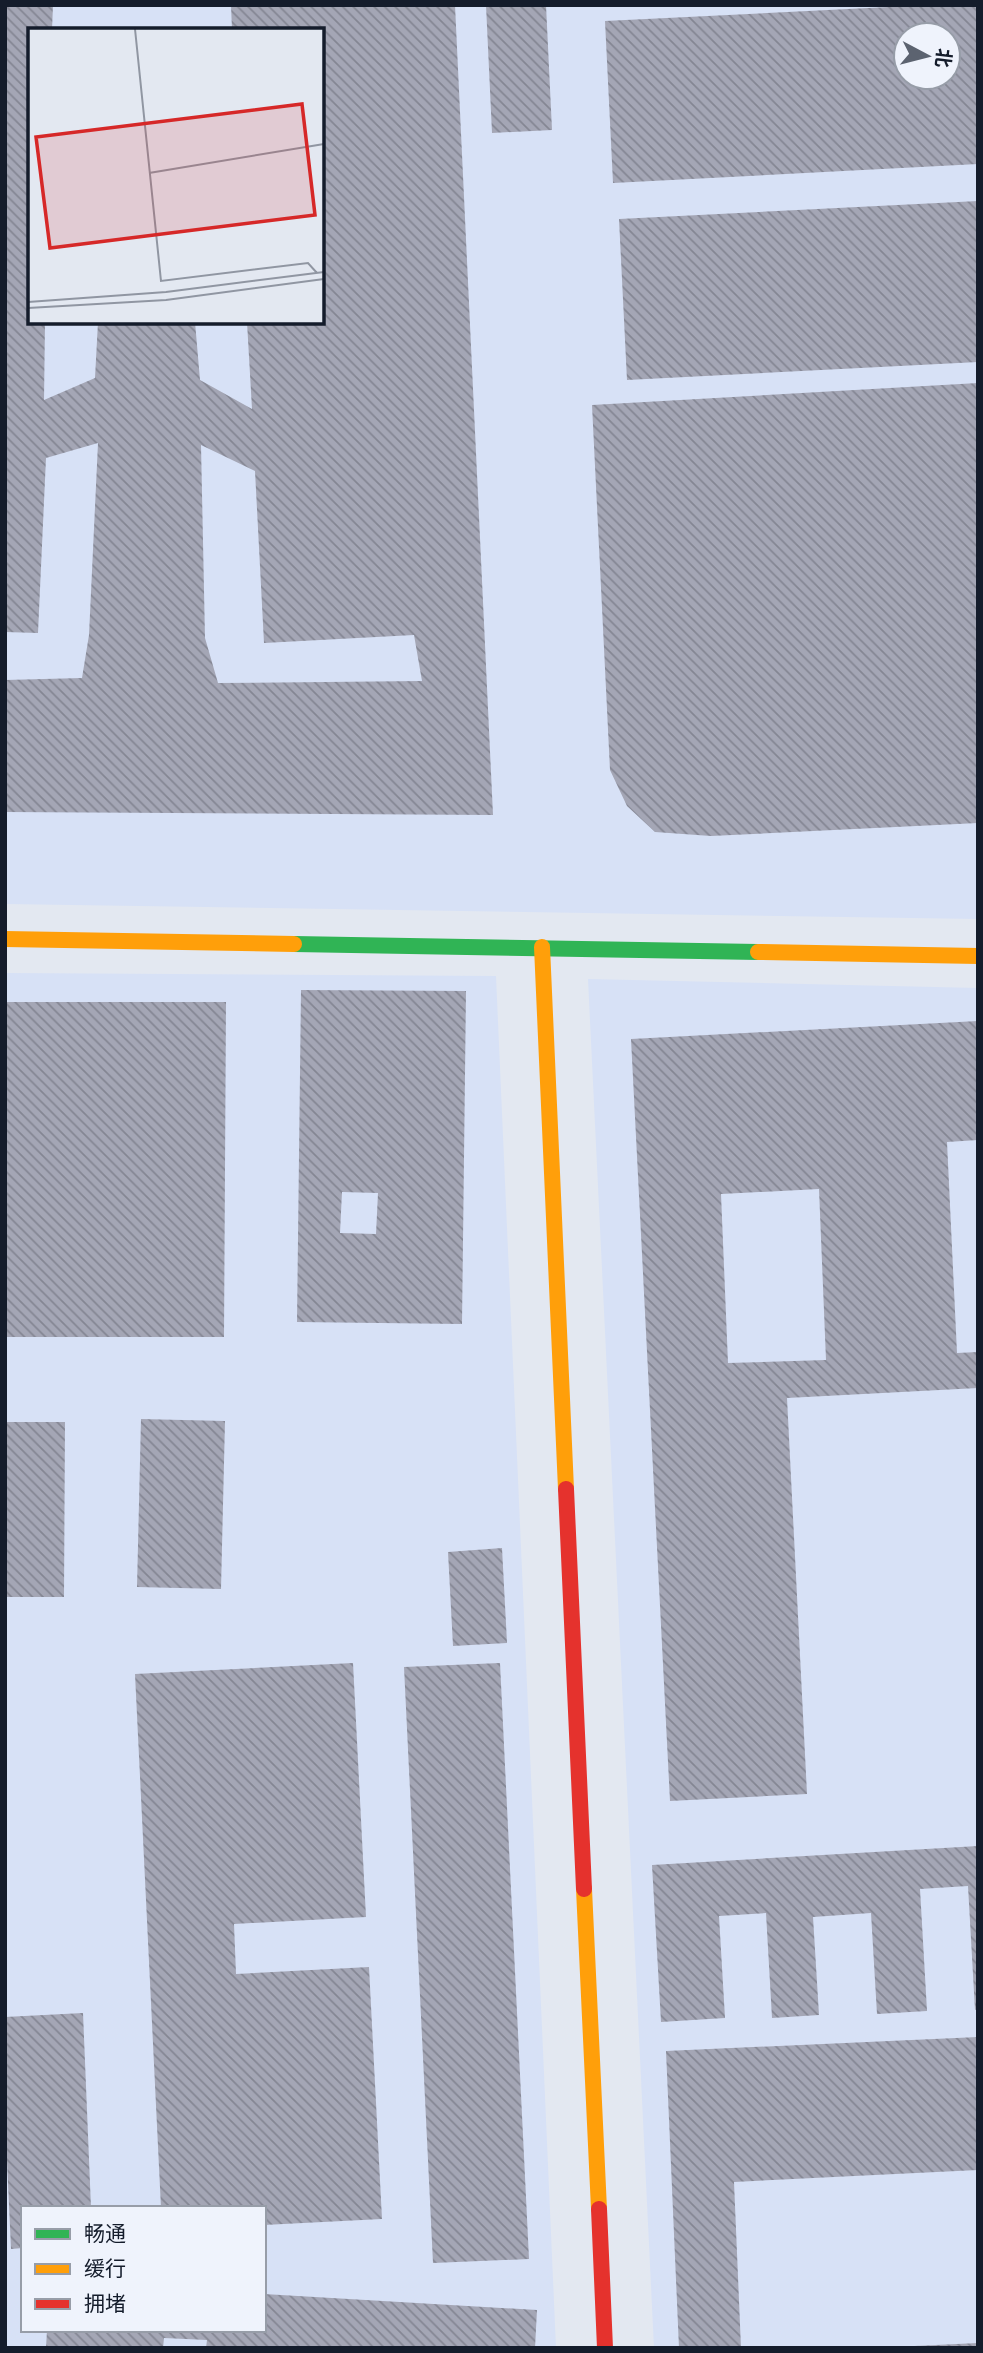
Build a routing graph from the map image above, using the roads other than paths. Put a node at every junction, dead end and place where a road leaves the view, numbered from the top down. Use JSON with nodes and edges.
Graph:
{"nodes":[{"id":1,"x":5,"y":939,"type":"edge"},
{"id":2,"x":542,"y":947,"type":"junction"},
{"id":3,"x":978,"y":956,"type":"edge"},
{"id":4,"x":605,"y":2348,"type":"edge"}],
"edges":[{"from":1,"to":2,"type":"street"},
{"from":2,"to":3,"type":"street"},
{"from":2,"to":4,"type":"street"}]}
